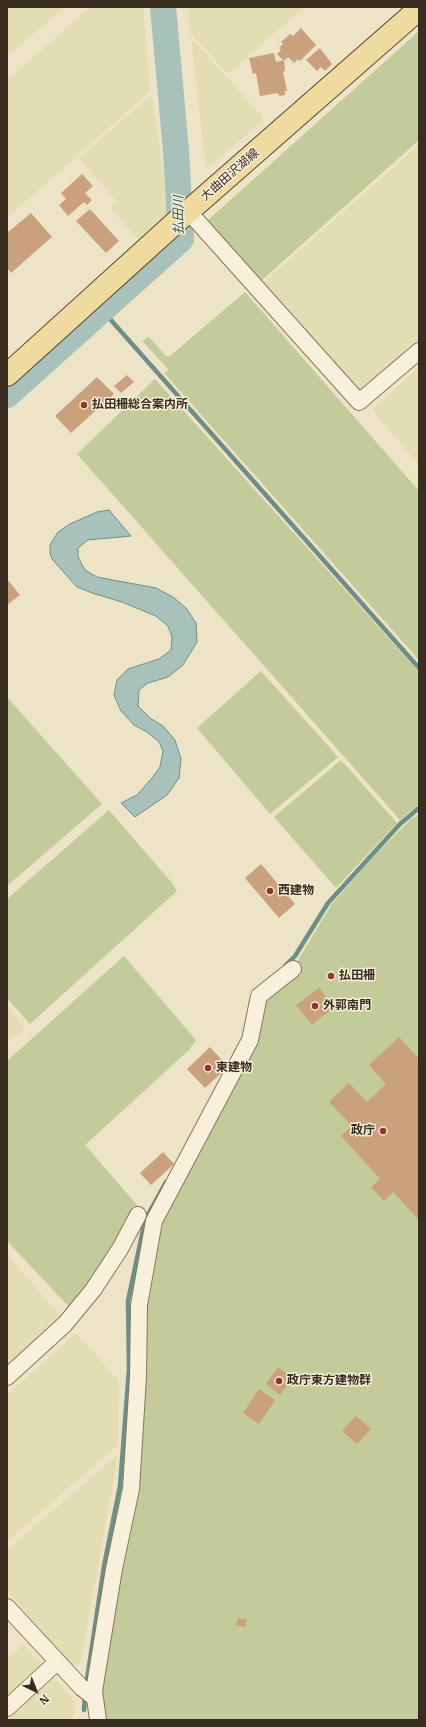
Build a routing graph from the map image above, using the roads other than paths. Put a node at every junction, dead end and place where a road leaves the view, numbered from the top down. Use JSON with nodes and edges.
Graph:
{"nodes":[{"id":1,"x":419,"y":9,"type":"edge"},
{"id":2,"x":184,"y":215,"type":"junction"},
{"id":3,"x":419,"y":351,"type":"edge"},
{"id":4,"x":7,"y":374,"type":"edge"},
{"id":5,"x":293,"y":969,"type":"dead end"},
{"id":6,"x":138,"y":1215,"type":"dead end"},
{"id":7,"x":7,"y":1377,"type":"edge"},
{"id":8,"x":7,"y":1607,"type":"edge"},
{"id":9,"x":57,"y":1662,"type":"junction"},
{"id":10,"x":95,"y":1698,"type":"junction"},
{"id":11,"x":7,"y":1708,"type":"edge"},
{"id":12,"x":98,"y":1720,"type":"edge"}],
"edges":[{"from":1,"to":2,"type":"main road","name":"大曲田沢湖線"},
{"from":2,"to":3,"type":"street"},
{"from":2,"to":4,"type":"main road","name":"大曲田沢湖線"},
{"from":5,"to":10,"type":"street"},
{"from":6,"to":7,"type":"street"},
{"from":8,"to":9,"type":"street"},
{"from":9,"to":10,"type":"street"},
{"from":9,"to":11,"type":"street"},
{"from":10,"to":12,"type":"street"}]}
